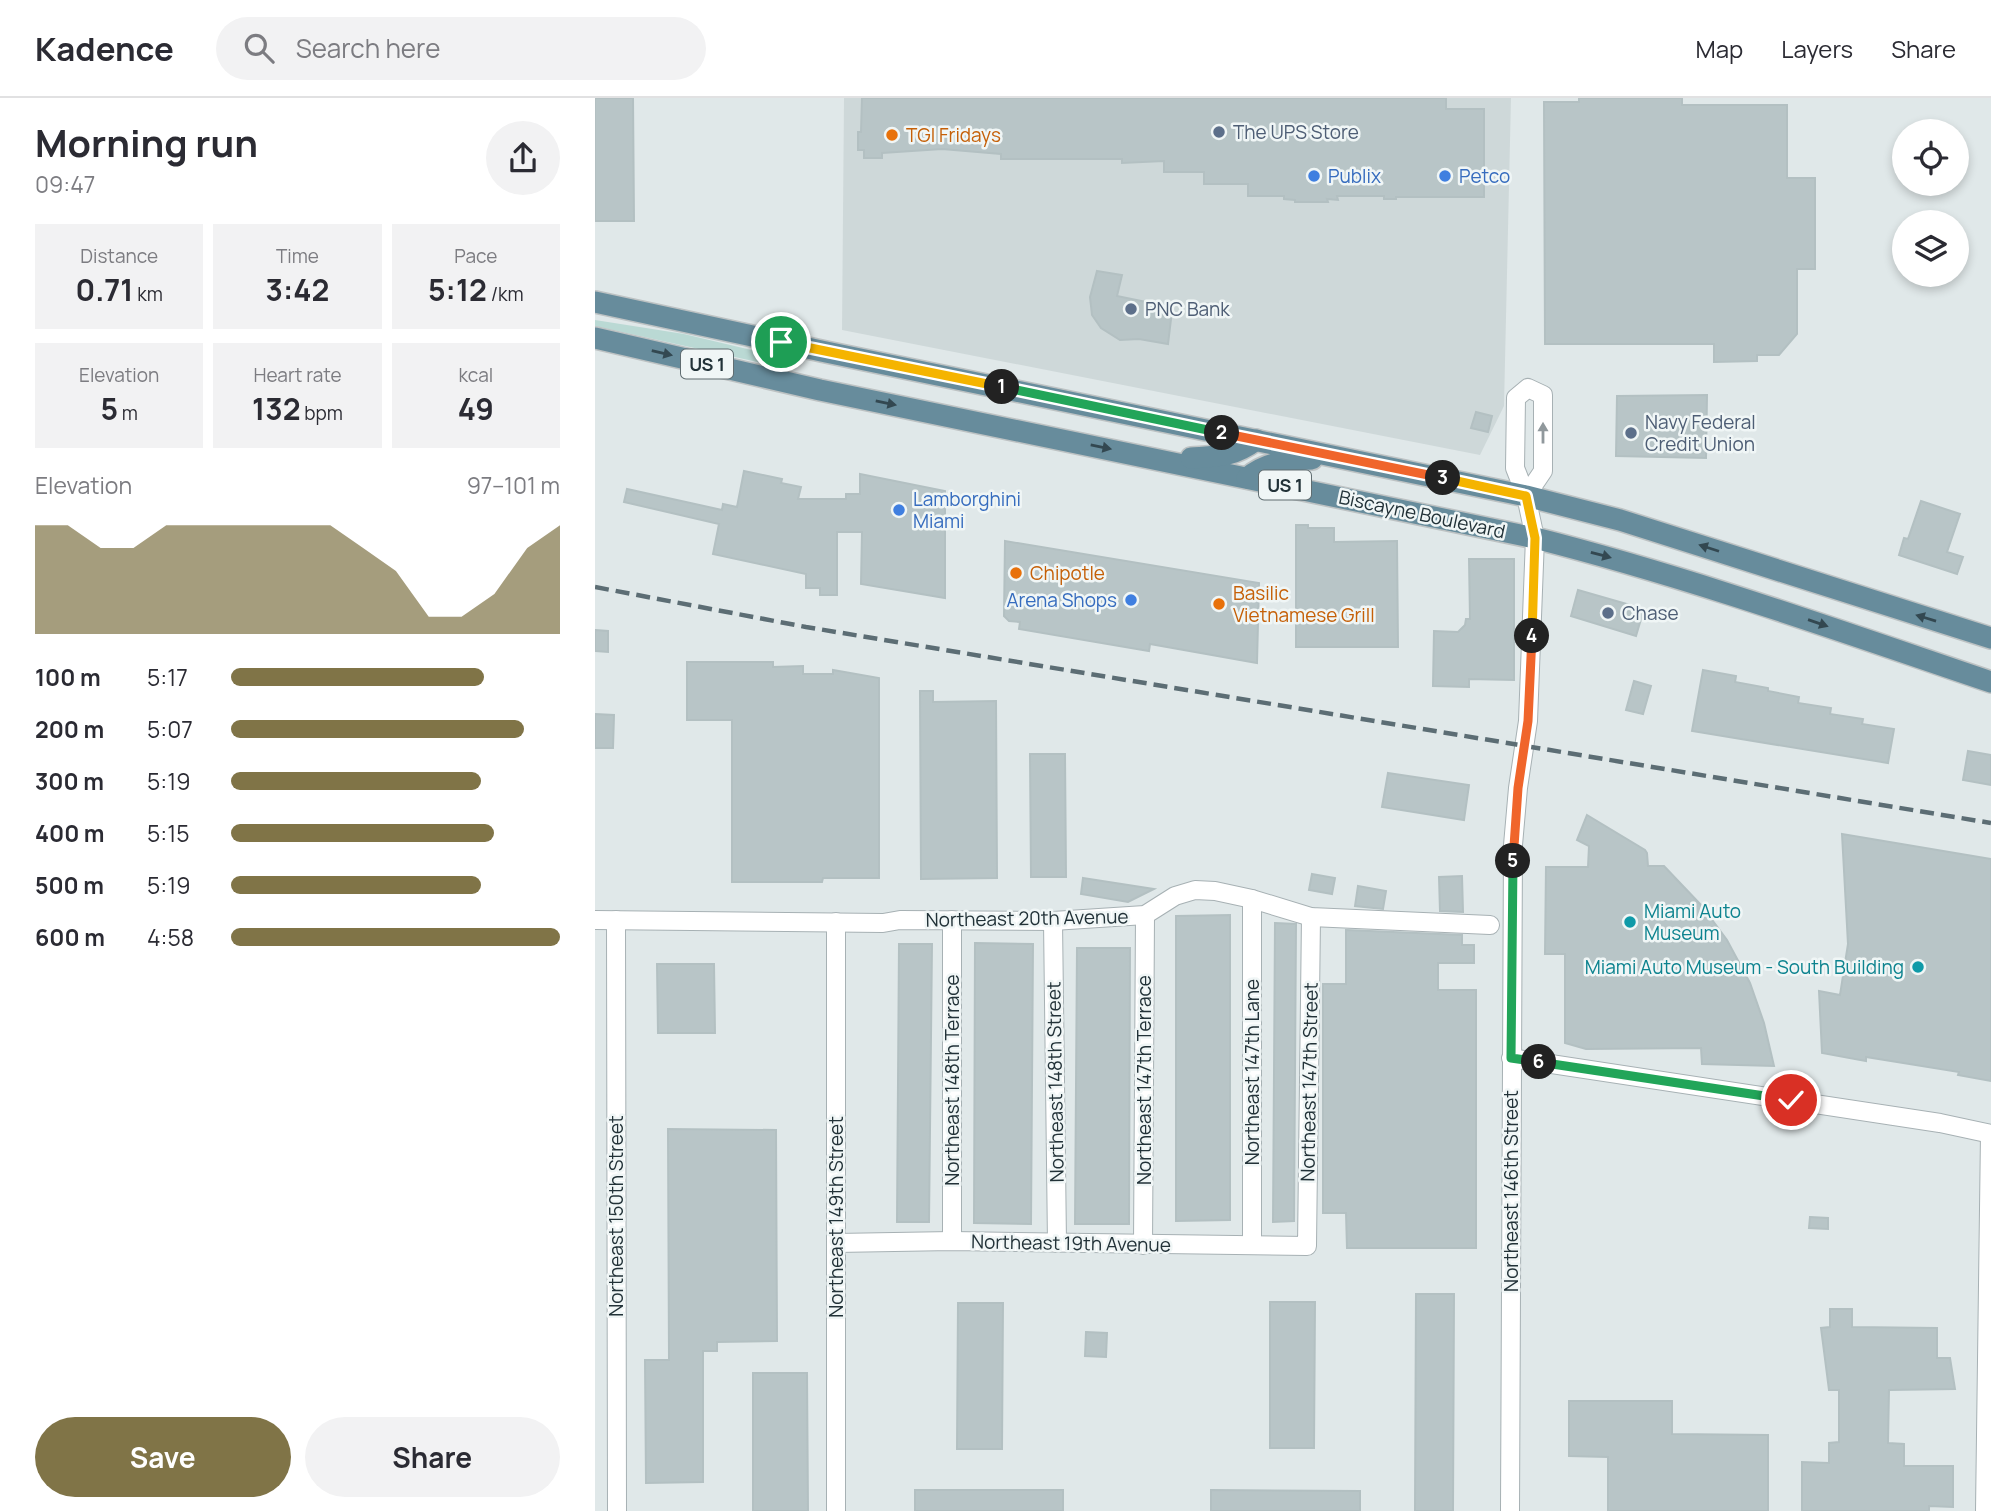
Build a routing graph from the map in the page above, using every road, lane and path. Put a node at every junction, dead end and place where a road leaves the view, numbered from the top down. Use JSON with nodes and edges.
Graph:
{"nodes":[{"id":1,"x":595,"y":302,"type":"edge"},
{"id":2,"x":595,"y":338,"type":"edge"},
{"id":3,"x":826,"y":352,"type":"junction"},
{"id":4,"x":820,"y":390,"type":"junction"},
{"id":5,"x":1256,"y":440,"type":"junction"},
{"id":6,"x":1342,"y":458,"type":"junction"},
{"id":7,"x":1161,"y":459,"type":"junction"},
{"id":8,"x":1247,"y":478,"type":"junction"},
{"id":9,"x":1526,"y":496,"type":"junction"},
{"id":10,"x":1535,"y":538,"type":"junction"},
{"id":11,"x":1991,"y":638,"type":"edge"},
{"id":12,"x":1991,"y":682,"type":"edge"},
{"id":13,"x":1252,"y":900,"type":"junction"},
{"id":14,"x":1145,"y":915,"type":"junction"},
{"id":15,"x":1311,"y":917,"type":"junction"},
{"id":16,"x":595,"y":920,"type":"edge"},
{"id":17,"x":616,"y":920,"type":"junction"},
{"id":18,"x":953,"y":920,"type":"junction"},
{"id":19,"x":1053,"y":921,"type":"junction"},
{"id":20,"x":836,"y":922,"type":"junction"},
{"id":21,"x":1490,"y":925,"type":"dead end"},
{"id":22,"x":1511,"y":1058,"type":"junction"},
{"id":23,"x":1991,"y":1134,"type":"edge"},
{"id":24,"x":952,"y":1241,"type":"junction"},
{"id":25,"x":836,"y":1243,"type":"junction"},
{"id":26,"x":1057,"y":1243,"type":"junction"},
{"id":27,"x":1143,"y":1245,"type":"junction"},
{"id":28,"x":1252,"y":1245,"type":"junction"},
{"id":29,"x":1307,"y":1246,"type":"joint"},
{"id":30,"x":617,"y":1511,"type":"edge"},
{"id":31,"x":836,"y":1511,"type":"edge"},
{"id":32,"x":1510,"y":1511,"type":"edge"},
{"id":33,"x":1985,"y":1511,"type":"edge"}],
"edges":[{"from":1,"to":3,"type":"main road","name":"Biscayne Boulevard","number":"US 1"},
{"from":2,"to":4,"type":"main road","name":"Biscayne Boulevard","number":"US 1","one_way":true},
{"from":3,"to":4,"type":"main road"},
{"from":3,"to":5,"type":"main road","name":"Biscayne Boulevard","number":"US 1"},
{"from":4,"to":7,"type":"main road","name":"Biscayne Boulevard","number":"US 1","one_way":true},
{"from":5,"to":6,"type":"main road","name":"Biscayne Boulevard","number":"US 1"},
{"from":5,"to":7,"type":"main road"},
{"from":6,"to":8,"type":"main road"},
{"from":6,"to":9,"type":"main road","name":"Biscayne Boulevard","number":"US 1"},
{"from":7,"to":8,"type":"main road","name":"Biscayne Boulevard","number":"US 1"},
{"from":8,"to":10,"type":"main road","name":"Biscayne Boulevard","number":"US 1"},
{"from":9,"to":9,"type":"street","name":"Northeast 146th Street","one_way":true},
{"from":9,"to":10,"type":"street","name":"Northeast 146th Street"},
{"from":11,"to":9,"type":"main road","name":"Biscayne Boulevard","number":"US 1","one_way":true},
{"from":10,"to":12,"type":"main road","name":"Biscayne Boulevard","number":"US 1","one_way":true},
{"from":10,"to":22,"type":"street","name":"Northeast 146th Street"},
{"from":13,"to":14,"type":"street","name":"Northeast 20th Avenue"},
{"from":13,"to":15,"type":"street","name":"Northeast 20th Avenue"},
{"from":13,"to":28,"type":"street","name":"Northeast 147th Lane"},
{"from":14,"to":19,"type":"street","name":"Northeast 20th Avenue"},
{"from":14,"to":27,"type":"street","name":"Northeast 147th Terrace"},
{"from":15,"to":21,"type":"street","name":"Northeast 20th Avenue"},
{"from":15,"to":29,"type":"street","name":"Northeast 147th Street"},
{"from":16,"to":17,"type":"street","name":"Northeast 20th Avenue"},
{"from":17,"to":20,"type":"street","name":"Northeast 20th Avenue"},
{"from":17,"to":30,"type":"street","name":"Northeast 150th Street"},
{"from":18,"to":19,"type":"street","name":"Northeast 20th Avenue"},
{"from":18,"to":20,"type":"street","name":"Northeast 20th Avenue"},
{"from":18,"to":24,"type":"street","name":"Northeast 148th Terrace"},
{"from":19,"to":26,"type":"street","name":"Northeast 148th Street"},
{"from":20,"to":25,"type":"street","name":"Northeast 149th Street"},
{"from":22,"to":23,"type":"street"},
{"from":22,"to":32,"type":"street","name":"Northeast 146th Street"},
{"from":23,"to":33,"type":"street"},
{"from":24,"to":25,"type":"street","name":"Northeast 19th Avenue"},
{"from":24,"to":26,"type":"street","name":"Northeast 19th Avenue"},
{"from":25,"to":31,"type":"street","name":"Northeast 149th Street"},
{"from":26,"to":27,"type":"street","name":"Northeast 19th Avenue"},
{"from":27,"to":28,"type":"street","name":"Northeast 19th Avenue"},
{"from":28,"to":29,"type":"street","name":"Northeast 19th Avenue"}]}
